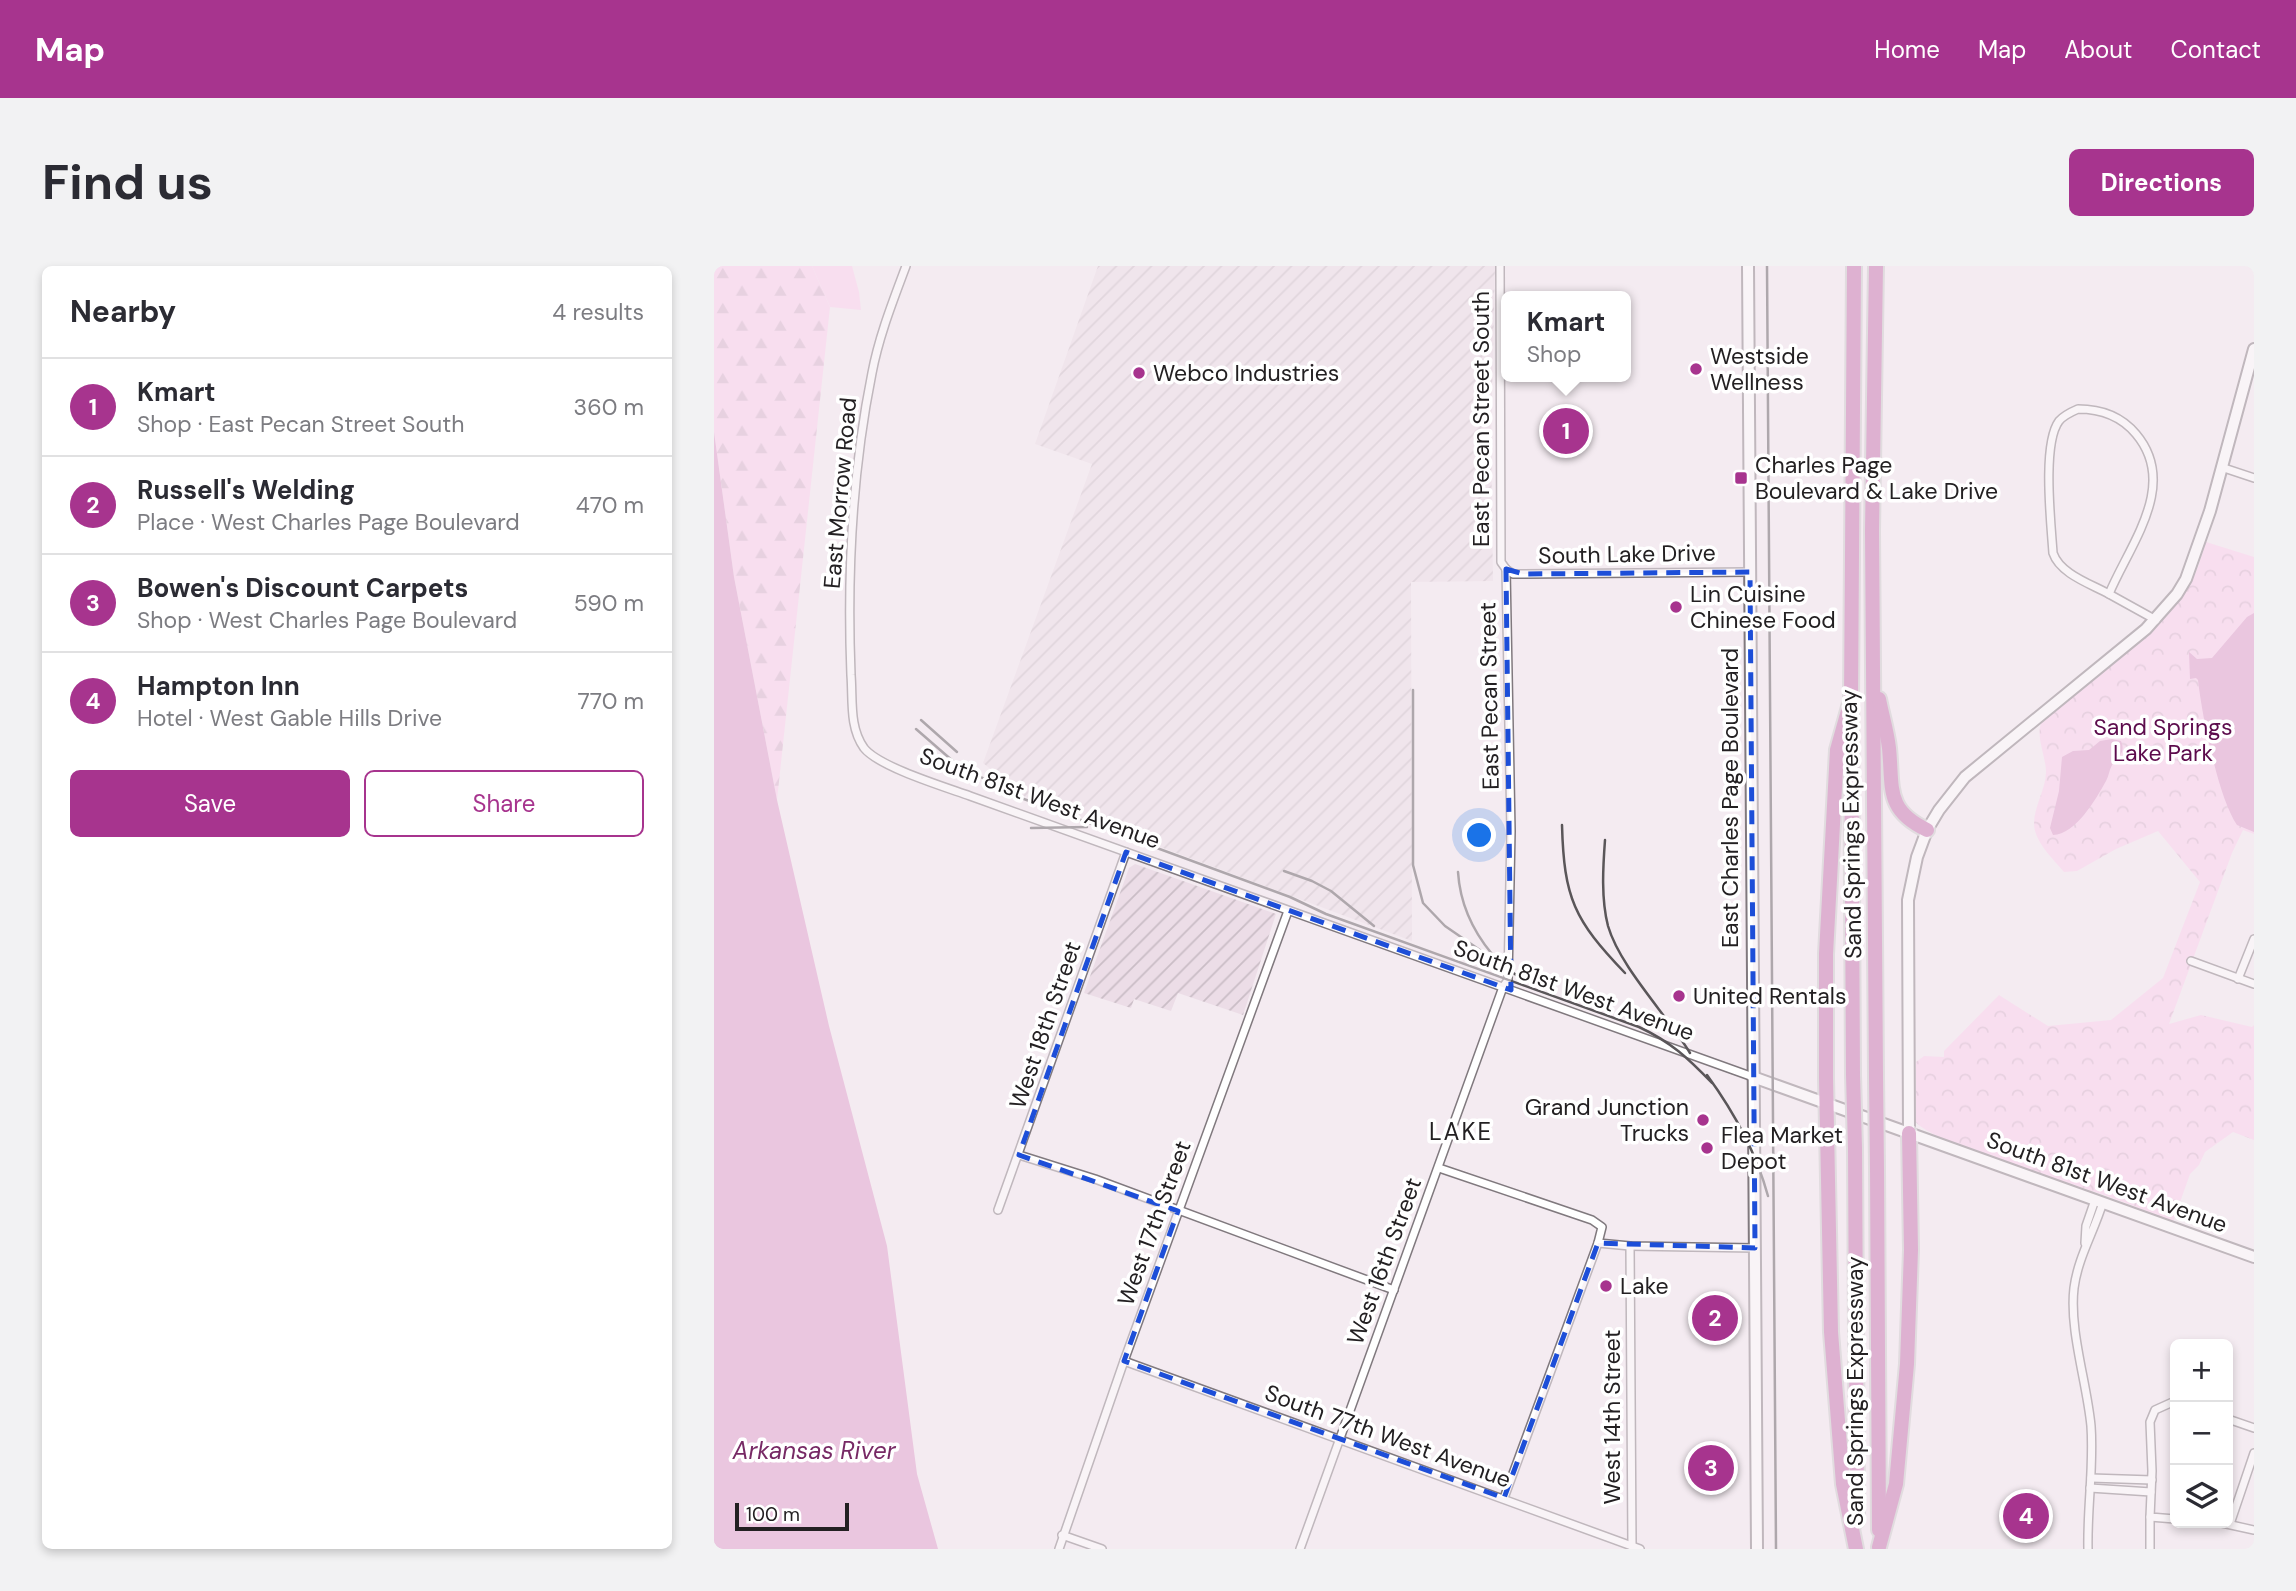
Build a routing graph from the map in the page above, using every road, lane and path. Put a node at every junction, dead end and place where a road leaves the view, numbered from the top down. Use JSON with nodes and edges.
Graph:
{"nodes":[{"id":1,"x":906,"y":266,"type":"edge"},
{"id":2,"x":1500,"y":266,"type":"edge"},
{"id":3,"x":1748,"y":266,"type":"edge"},
{"id":4,"x":1854,"y":266,"type":"edge"},
{"id":5,"x":1876,"y":266,"type":"edge"},
{"id":6,"x":2254,"y":349,"type":"edge"},
{"id":7,"x":2221,"y":467,"type":"junction"},
{"id":8,"x":2254,"y":478,"type":"edge"},
{"id":9,"x":1506,"y":569,"type":"junction"},
{"id":10,"x":1750,"y":572,"type":"junction"},
{"id":11,"x":2109,"y":594,"type":"junction"},
{"id":12,"x":2156,"y":620,"type":"junction"},
{"id":13,"x":1872,"y":663,"type":"junction"},
{"id":14,"x":1851,"y":700,"type":"junction"},
{"id":15,"x":880,"y":761,"type":"joint"},
{"id":16,"x":1927,"y":830,"type":"junction"},
{"id":17,"x":1126,"y":852,"type":"junction"},
{"id":18,"x":1288,"y":911,"type":"junction"},
{"id":19,"x":2254,"y":939,"type":"edge"},
{"id":20,"x":2191,"y":961,"type":"dead end"},
{"id":21,"x":2238,"y":979,"type":"junction"},
{"id":22,"x":2254,"y":984,"type":"edge"},
{"id":23,"x":1503,"y":987,"type":"junction"},
{"id":24,"x":1753,"y":1077,"type":"junction"},
{"id":25,"x":1827,"y":1102,"type":"junction"},
{"id":26,"x":1909,"y":1133,"type":"junction"},
{"id":27,"x":1019,"y":1155,"type":"junction"},
{"id":28,"x":1439,"y":1168,"type":"junction"},
{"id":29,"x":2099,"y":1201,"type":"junction"},
{"id":30,"x":998,"y":1210,"type":"dead end"},
{"id":31,"x":1178,"y":1211,"type":"junction"},
{"id":32,"x":1598,"y":1243,"type":"junction"},
{"id":33,"x":1630,"y":1246,"type":"junction"},
{"id":34,"x":1755,"y":1248,"type":"junction"},
{"id":35,"x":2254,"y":1257,"type":"edge"},
{"id":36,"x":1394,"y":1290,"type":"junction"},
{"id":37,"x":1124,"y":1361,"type":"junction"},
{"id":38,"x":2173,"y":1402,"type":"edge"},
{"id":39,"x":2233,"y":1421,"type":"edge"},
{"id":40,"x":2254,"y":1428,"type":"edge"},
{"id":41,"x":1339,"y":1440,"type":"junction"},
{"id":42,"x":2254,"y":1453,"type":"edge"},
{"id":43,"x":2091,"y":1478,"type":"junction"},
{"id":44,"x":2152,"y":1480,"type":"junction"},
{"id":45,"x":2090,"y":1488,"type":"junction"},
{"id":46,"x":2151,"y":1492,"type":"junction"},
{"id":47,"x":1504,"y":1498,"type":"junction"},
{"id":48,"x":2233,"y":1506,"type":"edge"},
{"id":49,"x":2150,"y":1517,"type":"junction"},
{"id":50,"x":2170,"y":1519,"type":"edge"},
{"id":51,"x":2233,"y":1525,"type":"edge"},
{"id":52,"x":2254,"y":1530,"type":"edge"},
{"id":53,"x":1062,"y":1535,"type":"junction"},
{"id":54,"x":1636,"y":1548,"type":"edge"},
{"id":55,"x":1879,"y":1548,"type":"edge"},
{"id":56,"x":1059,"y":1549,"type":"edge"},
{"id":57,"x":1102,"y":1549,"type":"edge"},
{"id":58,"x":1300,"y":1549,"type":"edge"},
{"id":59,"x":1757,"y":1549,"type":"edge"},
{"id":60,"x":1856,"y":1549,"type":"edge"},
{"id":61,"x":2088,"y":1549,"type":"edge"},
{"id":62,"x":2150,"y":1549,"type":"edge"}],
"edges":[{"from":1,"to":15,"type":"street","name":"East Morrow Road"},
{"from":2,"to":9,"type":"street","name":"East Pecan Street South"},
{"from":3,"to":10,"type":"street","name":"East Charles Page Boulevard"},
{"from":4,"to":14,"type":"highway","name":"Sand Springs Expressway"},
{"from":5,"to":13,"type":"highway","name":"Sand Springs Expressway"},
{"from":6,"to":7,"type":"street"},
{"from":7,"to":8,"type":"street"},
{"from":7,"to":12,"type":"street"},
{"from":9,"to":10,"type":"street","name":"South Lake Drive"},
{"from":9,"to":23,"type":"street","name":"East Pecan Street"},
{"from":10,"to":24,"type":"street","name":"East Charles Page Boulevard"},
{"from":11,"to":11,"type":"street"},
{"from":11,"to":12,"type":"street"},
{"from":12,"to":16,"type":"street"},
{"from":13,"to":16,"type":"highway"},
{"from":13,"to":55,"type":"highway","name":"Sand Springs Expressway","bridge":true},
{"from":14,"to":25,"type":"highway"},
{"from":14,"to":60,"type":"highway","name":"Sand Springs Expressway","bridge":true},
{"from":15,"to":17,"type":"street","name":"South 81st West Avenue"},
{"from":16,"to":26,"type":"street"},
{"from":17,"to":18,"type":"street","name":"South 81st West Avenue"},
{"from":17,"to":27,"type":"street","name":"West 18th Street"},
{"from":18,"to":23,"type":"street","name":"South 81st West Avenue"},
{"from":18,"to":31,"type":"street","name":"West 17th Street"},
{"from":19,"to":21,"type":"street"},
{"from":20,"to":21,"type":"street"},
{"from":21,"to":22,"type":"street"},
{"from":23,"to":24,"type":"street","name":"South 81st West Avenue"},
{"from":23,"to":28,"type":"street","name":"West 16th Street"},
{"from":24,"to":25,"type":"street","name":"South 81st West Avenue"},
{"from":24,"to":34,"type":"street","name":"East Charles Page Boulevard"},
{"from":25,"to":26,"type":"street","name":"South 81st West Avenue"},
{"from":25,"to":60,"type":"highway"},
{"from":26,"to":29,"type":"street","name":"South 81st West Avenue"},
{"from":26,"to":55,"type":"highway"},
{"from":27,"to":30,"type":"street","name":"West 18th Street"},
{"from":27,"to":31,"type":"street"},
{"from":28,"to":32,"type":"street"},
{"from":28,"to":36,"type":"street","name":"West 16th Street"},
{"from":29,"to":35,"type":"street","name":"South 81st West Avenue"},
{"from":29,"to":43,"type":"street"},
{"from":31,"to":36,"type":"street"},
{"from":31,"to":37,"type":"street","name":"West 17th Street"},
{"from":32,"to":33,"type":"street"},
{"from":32,"to":47,"type":"street"},
{"from":33,"to":34,"type":"street"},
{"from":33,"to":54,"type":"street","name":"West 14th Street"},
{"from":34,"to":59,"type":"street","name":"East Charles Page Boulevard"},
{"from":36,"to":41,"type":"street","name":"West 16th Street"},
{"from":37,"to":41,"type":"street","name":"South 77th West Avenue"},
{"from":37,"to":53,"type":"street","name":"West 17th Street"},
{"from":38,"to":44,"type":"street"},
{"from":39,"to":40,"type":"street"},
{"from":41,"to":47,"type":"street","name":"South 77th West Avenue"},
{"from":41,"to":58,"type":"street","name":"West 16th Street"},
{"from":42,"to":48,"type":"street"},
{"from":43,"to":44,"type":"street"},
{"from":43,"to":45,"type":"street"},
{"from":44,"to":46,"type":"street"},
{"from":45,"to":46,"type":"street"},
{"from":45,"to":61,"type":"street"},
{"from":46,"to":49,"type":"street"},
{"from":47,"to":54,"type":"street","name":"South 77th West Avenue"},
{"from":49,"to":50,"type":"street"},
{"from":49,"to":62,"type":"street"},
{"from":51,"to":52,"type":"street"},
{"from":53,"to":56,"type":"street","name":"West 17th Street"},
{"from":53,"to":57,"type":"street"}]}
